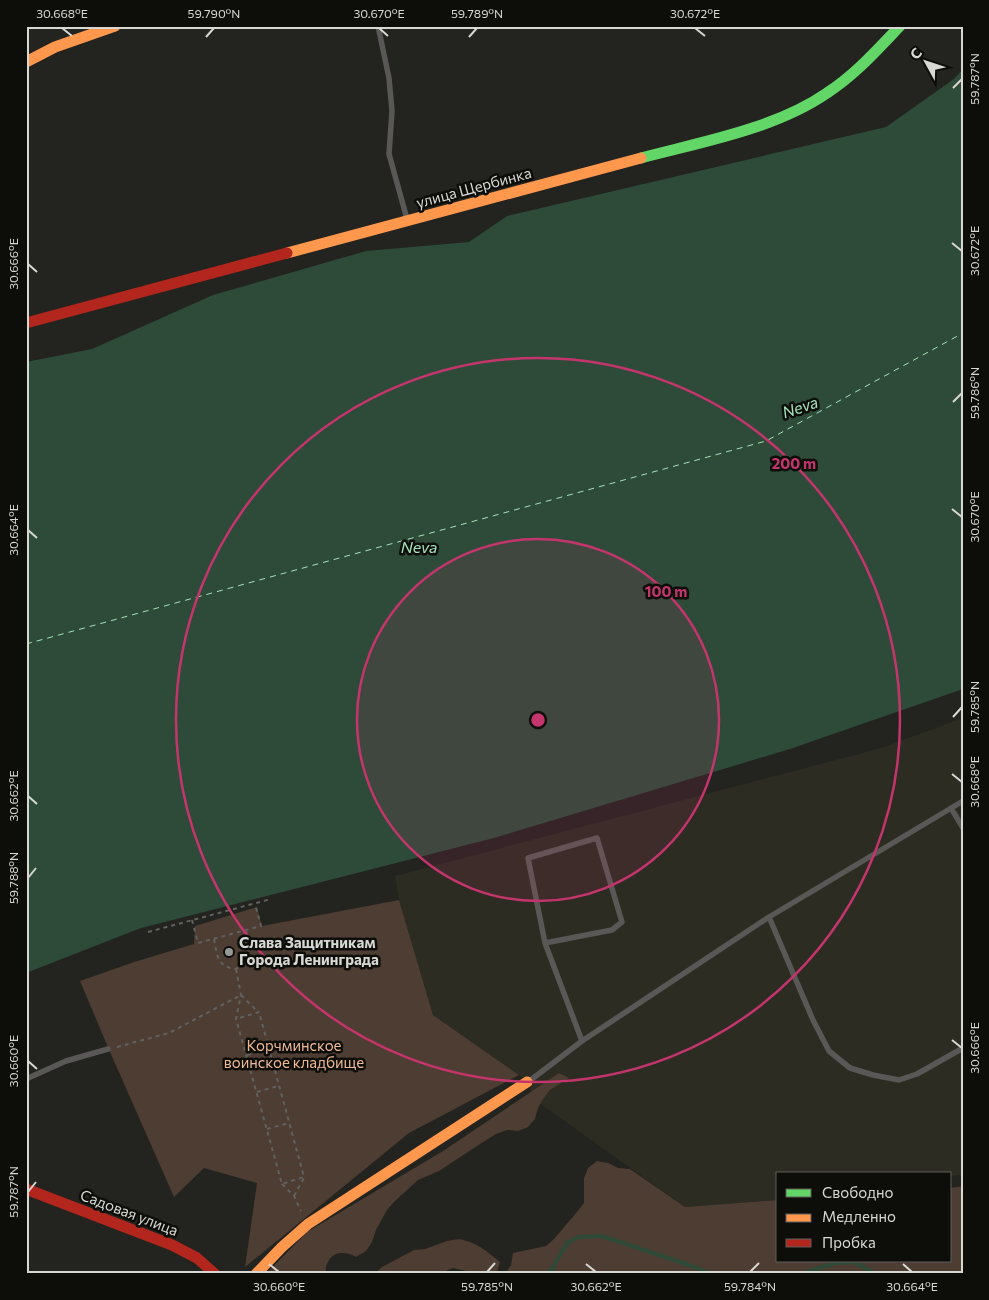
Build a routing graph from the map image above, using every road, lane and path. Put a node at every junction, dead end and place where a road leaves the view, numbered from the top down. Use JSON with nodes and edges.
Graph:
{"nodes":[{"id":1,"x":115,"y":26,"type":"edge"},
{"id":2,"x":378,"y":26,"type":"edge"},
{"id":3,"x":900,"y":26,"type":"edge"},
{"id":4,"x":102,"y":28,"type":"edge"},
{"id":5,"x":26,"y":62,"type":"edge"},
{"id":6,"x":408,"y":221,"type":"junction"},
{"id":7,"x":26,"y":323,"type":"edge"},
{"id":8,"x":963,"y":801,"type":"edge"},
{"id":9,"x":951,"y":808,"type":"junction"},
{"id":10,"x":963,"y":828,"type":"edge"},
{"id":11,"x":271,"y":899,"type":"dead end"},
{"id":12,"x":255,"y":903,"type":"junction"},
{"id":13,"x":769,"y":917,"type":"junction"},
{"id":14,"x":192,"y":920,"type":"junction"},
{"id":15,"x":246,"y":930,"type":"junction"},
{"id":16,"x":148,"y":932,"type":"dead end"},
{"id":17,"x":214,"y":939,"type":"junction"},
{"id":18,"x":545,"y":943,"type":"junction"},
{"id":19,"x":236,"y":969,"type":"junction"},
{"id":20,"x":240,"y":994,"type":"junction"},
{"id":21,"x":259,"y":1012,"type":"junction"},
{"id":22,"x":236,"y":1019,"type":"junction"},
{"id":23,"x":582,"y":1041,"type":"junction"},
{"id":24,"x":963,"y":1048,"type":"edge"},
{"id":25,"x":108,"y":1049,"type":"joint"},
{"id":26,"x":269,"y":1049,"type":"junction"},
{"id":27,"x":246,"y":1056,"type":"junction"},
{"id":28,"x":26,"y":1080,"type":"edge"},
{"id":29,"x":527,"y":1082,"type":"joint"},
{"id":30,"x":279,"y":1086,"type":"junction"},
{"id":31,"x":256,"y":1092,"type":"junction"},
{"id":32,"x":289,"y":1122,"type":"junction"},
{"id":33,"x":266,"y":1129,"type":"junction"},
{"id":34,"x":304,"y":1178,"type":"junction"},
{"id":35,"x":282,"y":1184,"type":"junction"},
{"id":36,"x":26,"y":1189,"type":"edge"},
{"id":37,"x":294,"y":1196,"type":"junction"},
{"id":38,"x":308,"y":1224,"type":"junction"},
{"id":39,"x":215,"y":1274,"type":"edge"},
{"id":40,"x":256,"y":1274,"type":"edge"}],
"edges":[{"from":1,"to":4,"type":"street"},
{"from":2,"to":6,"type":"lane"},
{"from":3,"to":6,"type":"street","name":"улица Щербинка"},
{"from":4,"to":5,"type":"street"},
{"from":6,"to":7,"type":"street","name":"улица Щербинка"},
{"from":8,"to":9,"type":"lane"},
{"from":9,"to":10,"type":"lane"},
{"from":9,"to":13,"type":"lane"},
{"from":11,"to":12,"type":"path"},
{"from":12,"to":14,"type":"path"},
{"from":12,"to":15,"type":"path"},
{"from":13,"to":23,"type":"lane"},
{"from":13,"to":24,"type":"lane"},
{"from":14,"to":16,"type":"path"},
{"from":14,"to":17,"type":"path"},
{"from":15,"to":17,"type":"path"},
{"from":15,"to":19,"type":"path"},
{"from":17,"to":19,"type":"path"},
{"from":18,"to":18,"type":"lane"},
{"from":18,"to":23,"type":"lane"},
{"from":19,"to":20,"type":"path"},
{"from":20,"to":21,"type":"path"},
{"from":20,"to":22,"type":"path"},
{"from":20,"to":25,"type":"path"},
{"from":21,"to":22,"type":"path"},
{"from":21,"to":26,"type":"path"},
{"from":22,"to":27,"type":"path"},
{"from":23,"to":29,"type":"lane"},
{"from":25,"to":28,"type":"lane"},
{"from":26,"to":27,"type":"path"},
{"from":26,"to":30,"type":"path"},
{"from":27,"to":31,"type":"path"},
{"from":29,"to":38,"type":"street"},
{"from":30,"to":31,"type":"path"},
{"from":30,"to":32,"type":"path"},
{"from":31,"to":33,"type":"path"},
{"from":32,"to":33,"type":"path"},
{"from":32,"to":34,"type":"path"},
{"from":33,"to":35,"type":"path"},
{"from":34,"to":35,"type":"path"},
{"from":34,"to":37,"type":"path"},
{"from":35,"to":37,"type":"path"},
{"from":36,"to":39,"type":"street","name":"Садовая улица"},
{"from":37,"to":38,"type":"path"},
{"from":38,"to":40,"type":"street"}]}
